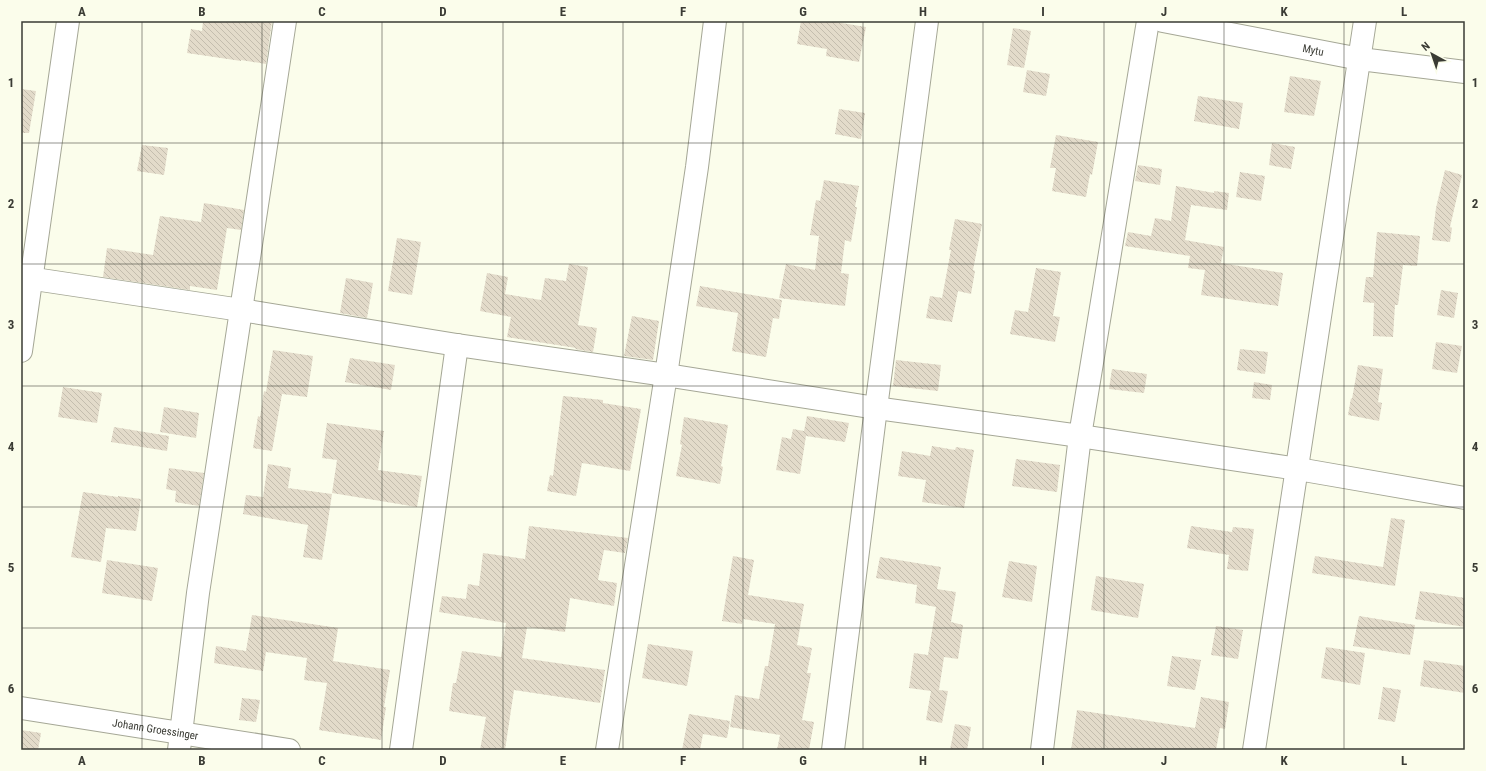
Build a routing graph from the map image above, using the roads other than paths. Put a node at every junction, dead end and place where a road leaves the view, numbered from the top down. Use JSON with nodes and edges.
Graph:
{"nodes":[{"id":1,"x":68,"y":21,"type":"edge"},
{"id":2,"x":285,"y":21,"type":"edge"},
{"id":3,"x":715,"y":21,"type":"edge"},
{"id":4,"x":927,"y":21,"type":"edge"},
{"id":5,"x":1148,"y":21,"type":"edge"},
{"id":6,"x":1163,"y":21,"type":"edge"},
{"id":7,"x":1365,"y":21,"type":"edge"},
{"id":8,"x":1360,"y":59,"type":"junction"},
{"id":9,"x":1465,"y":72,"type":"edge"},
{"id":10,"x":26,"y":278,"type":"edge"},
{"id":11,"x":241,"y":310,"type":"junction"},
{"id":12,"x":457,"y":345,"type":"junction"},
{"id":13,"x":21,"y":351,"type":"edge"},
{"id":14,"x":666,"y":375,"type":"junction"},
{"id":15,"x":876,"y":408,"type":"junction"},
{"id":16,"x":1080,"y":436,"type":"junction"},
{"id":17,"x":1298,"y":469,"type":"junction"},
{"id":18,"x":1465,"y":498,"type":"edge"},
{"id":19,"x":21,"y":708,"type":"edge"},
{"id":20,"x":180,"y":742,"type":"edge"},
{"id":21,"x":289,"y":750,"type":"edge"},
{"id":22,"x":401,"y":750,"type":"edge"},
{"id":23,"x":607,"y":750,"type":"edge"},
{"id":24,"x":833,"y":750,"type":"edge"},
{"id":25,"x":1042,"y":750,"type":"edge"},
{"id":26,"x":1254,"y":750,"type":"edge"}],
"edges":[{"from":1,"to":10,"type":"street"},
{"from":2,"to":11,"type":"street"},
{"from":3,"to":14,"type":"street"},
{"from":4,"to":15,"type":"street"},
{"from":5,"to":16,"type":"street"},
{"from":6,"to":8,"type":"street","name":"Mytu"},
{"from":7,"to":8,"type":"street"},
{"from":8,"to":9,"type":"street","name":"Mytu"},
{"from":8,"to":17,"type":"street"},
{"from":10,"to":11,"type":"street"},
{"from":10,"to":13,"type":"street"},
{"from":11,"to":12,"type":"street"},
{"from":11,"to":20,"type":"street"},
{"from":12,"to":14,"type":"street"},
{"from":12,"to":22,"type":"street"},
{"from":14,"to":15,"type":"street"},
{"from":14,"to":23,"type":"street"},
{"from":15,"to":16,"type":"street"},
{"from":15,"to":24,"type":"street"},
{"from":16,"to":17,"type":"street"},
{"from":16,"to":25,"type":"street"},
{"from":17,"to":18,"type":"street"},
{"from":17,"to":26,"type":"street"},
{"from":19,"to":20,"type":"street","name":"Johann Groessinger"},
{"from":20,"to":21,"type":"street","name":"Johann Groessinger"}]}
